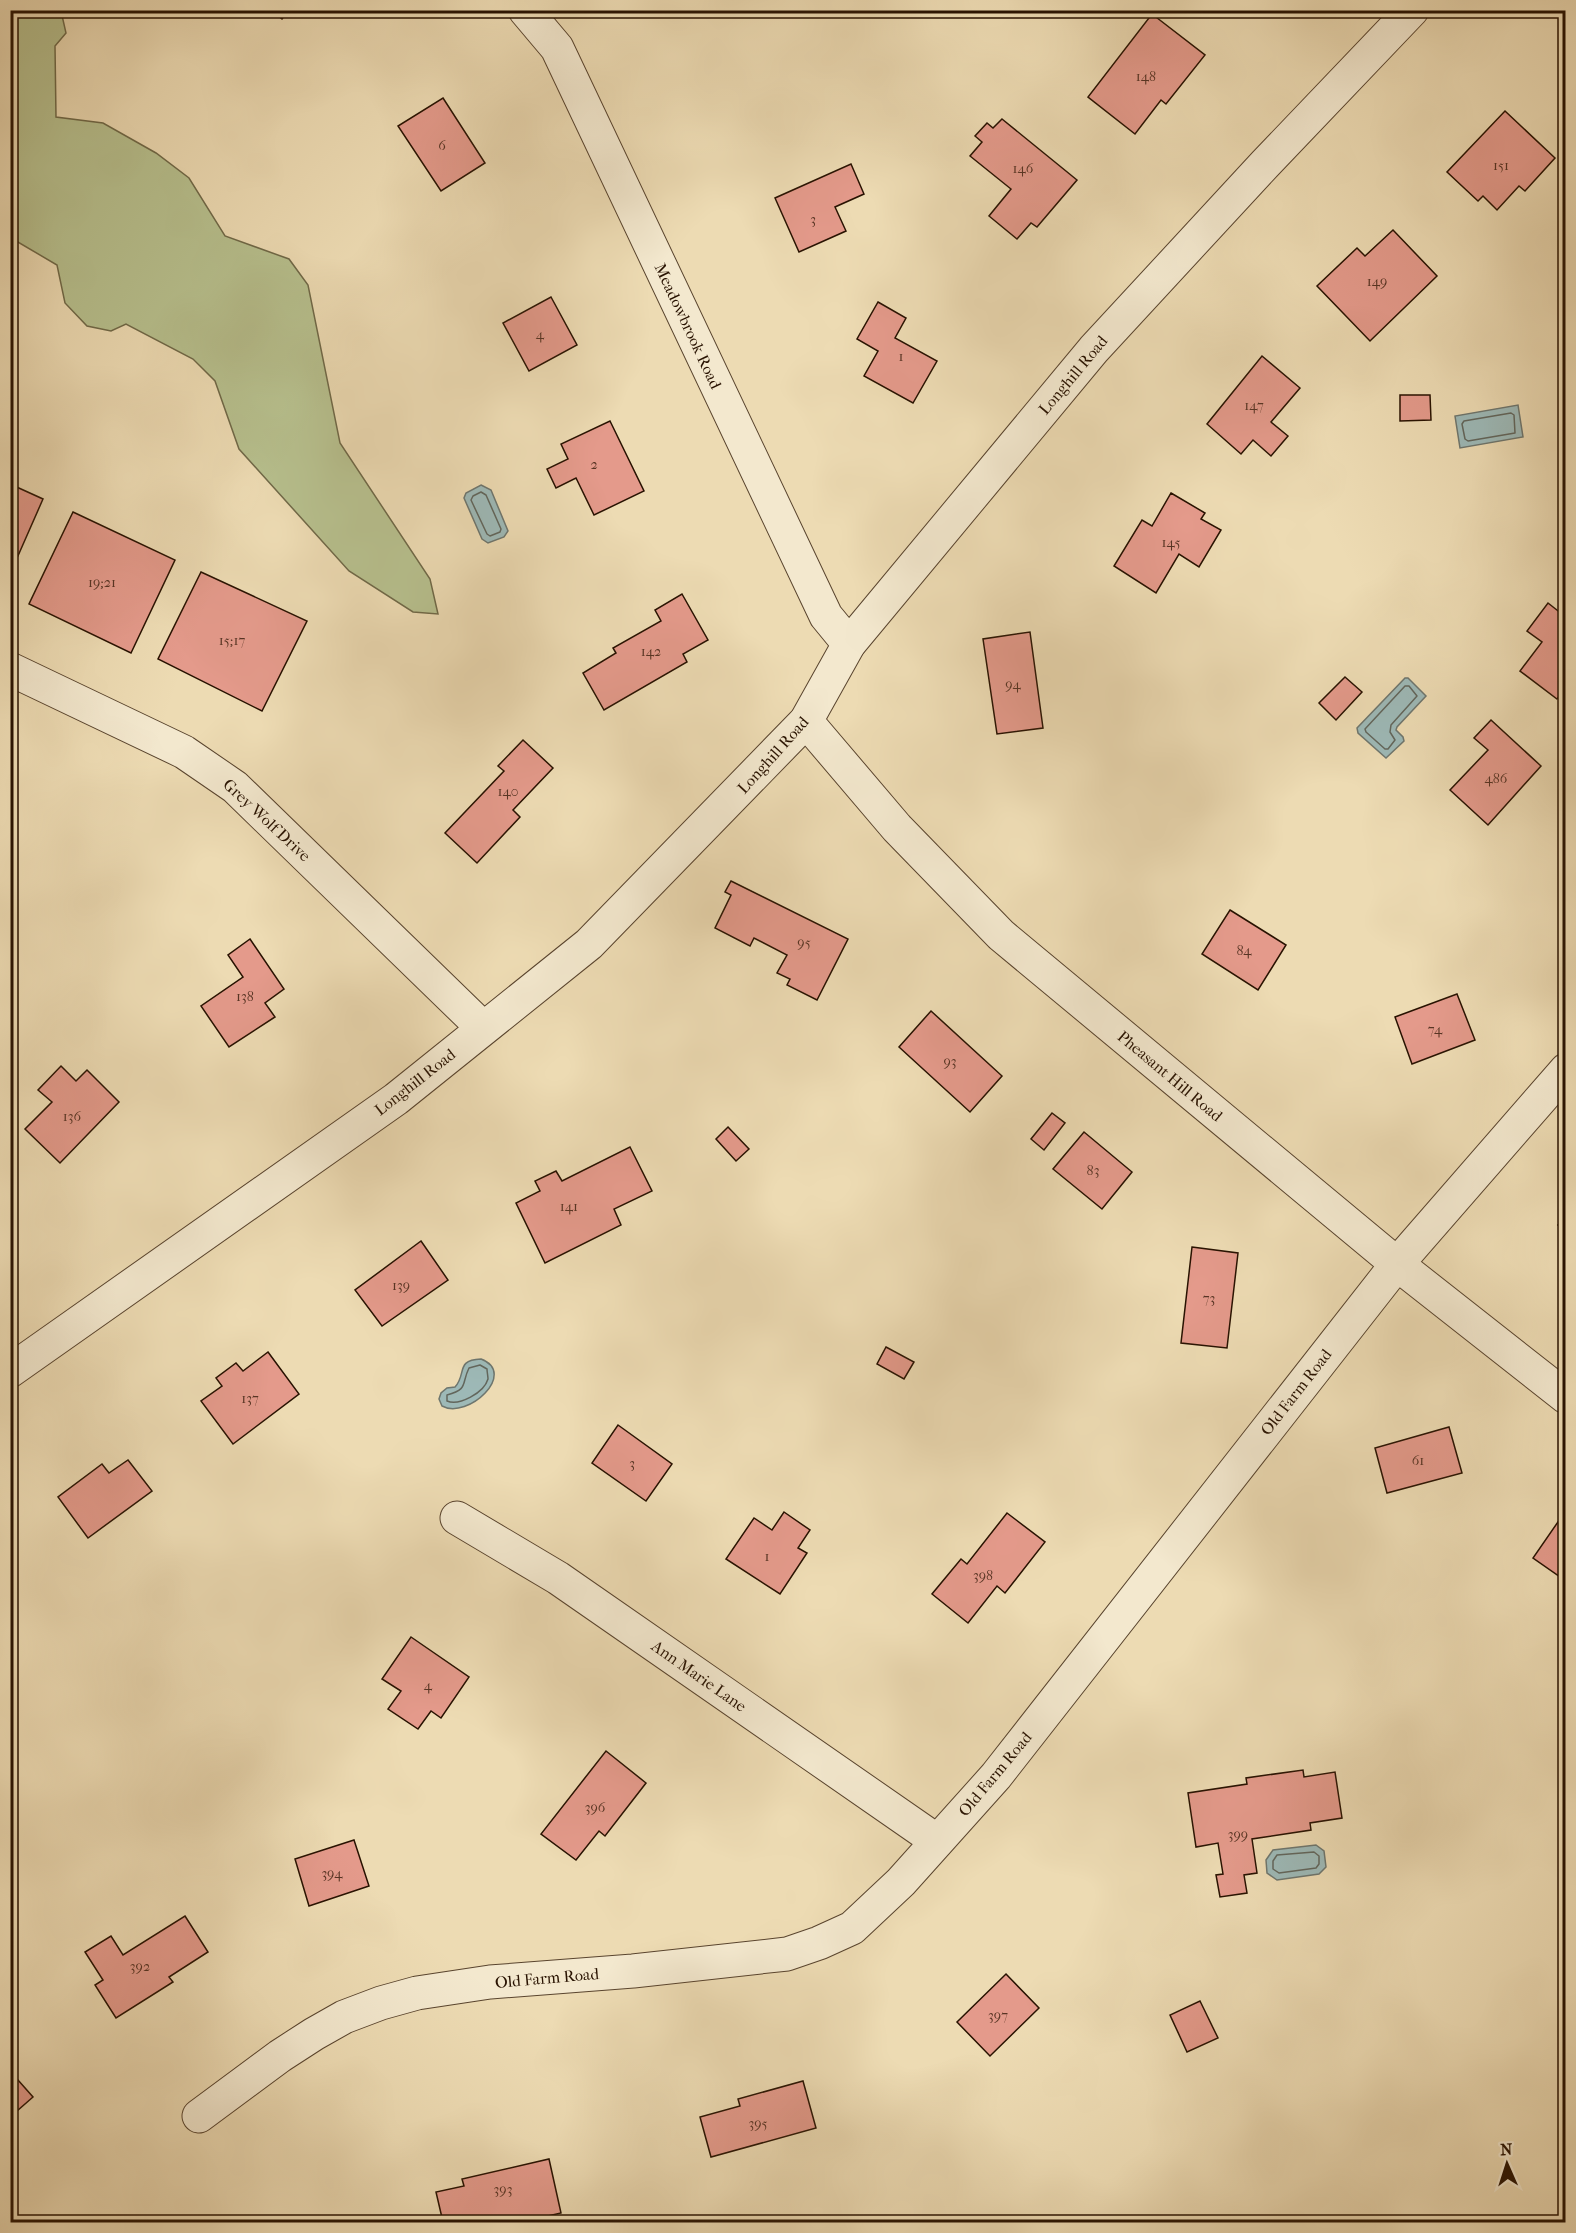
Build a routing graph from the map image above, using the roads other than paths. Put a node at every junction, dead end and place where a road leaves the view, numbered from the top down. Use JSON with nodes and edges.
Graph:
{"nodes":[{"id":1,"x":1412,"y":10,"type":"edge"},
{"id":2,"x":530,"y":13,"type":"edge"},
{"id":3,"x":849,"y":644,"type":"junction"},
{"id":4,"x":10,"y":669,"type":"edge"},
{"id":5,"x":806,"y":721,"type":"junction"},
{"id":6,"x":483,"y":1028,"type":"junction"},
{"id":7,"x":1566,"y":1070,"type":"edge"},
{"id":8,"x":1397,"y":1264,"type":"junction"},
{"id":9,"x":10,"y":1371,"type":"edge"},
{"id":10,"x":1566,"y":1397,"type":"edge"},
{"id":11,"x":457,"y":1518,"type":"dead end"},
{"id":12,"x":937,"y":1841,"type":"junction"},
{"id":13,"x":199,"y":2116,"type":"dead end"}],
"edges":[{"from":1,"to":3,"type":"street","name":"Longhill Road"},
{"from":2,"to":3,"type":"street","name":"Meadowbrook Road"},
{"from":3,"to":5,"type":"street","name":"Longhill Road"},
{"from":4,"to":6,"type":"street","name":"Grey Wolf Drive"},
{"from":5,"to":6,"type":"street","name":"Longhill Road"},
{"from":5,"to":8,"type":"street","name":"Pheasant Hill Road"},
{"from":6,"to":9,"type":"street","name":"Longhill Road"},
{"from":7,"to":8,"type":"street","name":"Old Farm Road"},
{"from":8,"to":10,"type":"street","name":"Pheasant Hill Road"},
{"from":8,"to":12,"type":"street","name":"Old Farm Road"},
{"from":11,"to":12,"type":"street","name":"Ann Marie Lane"},
{"from":12,"to":13,"type":"street","name":"Old Farm Road"}]}
